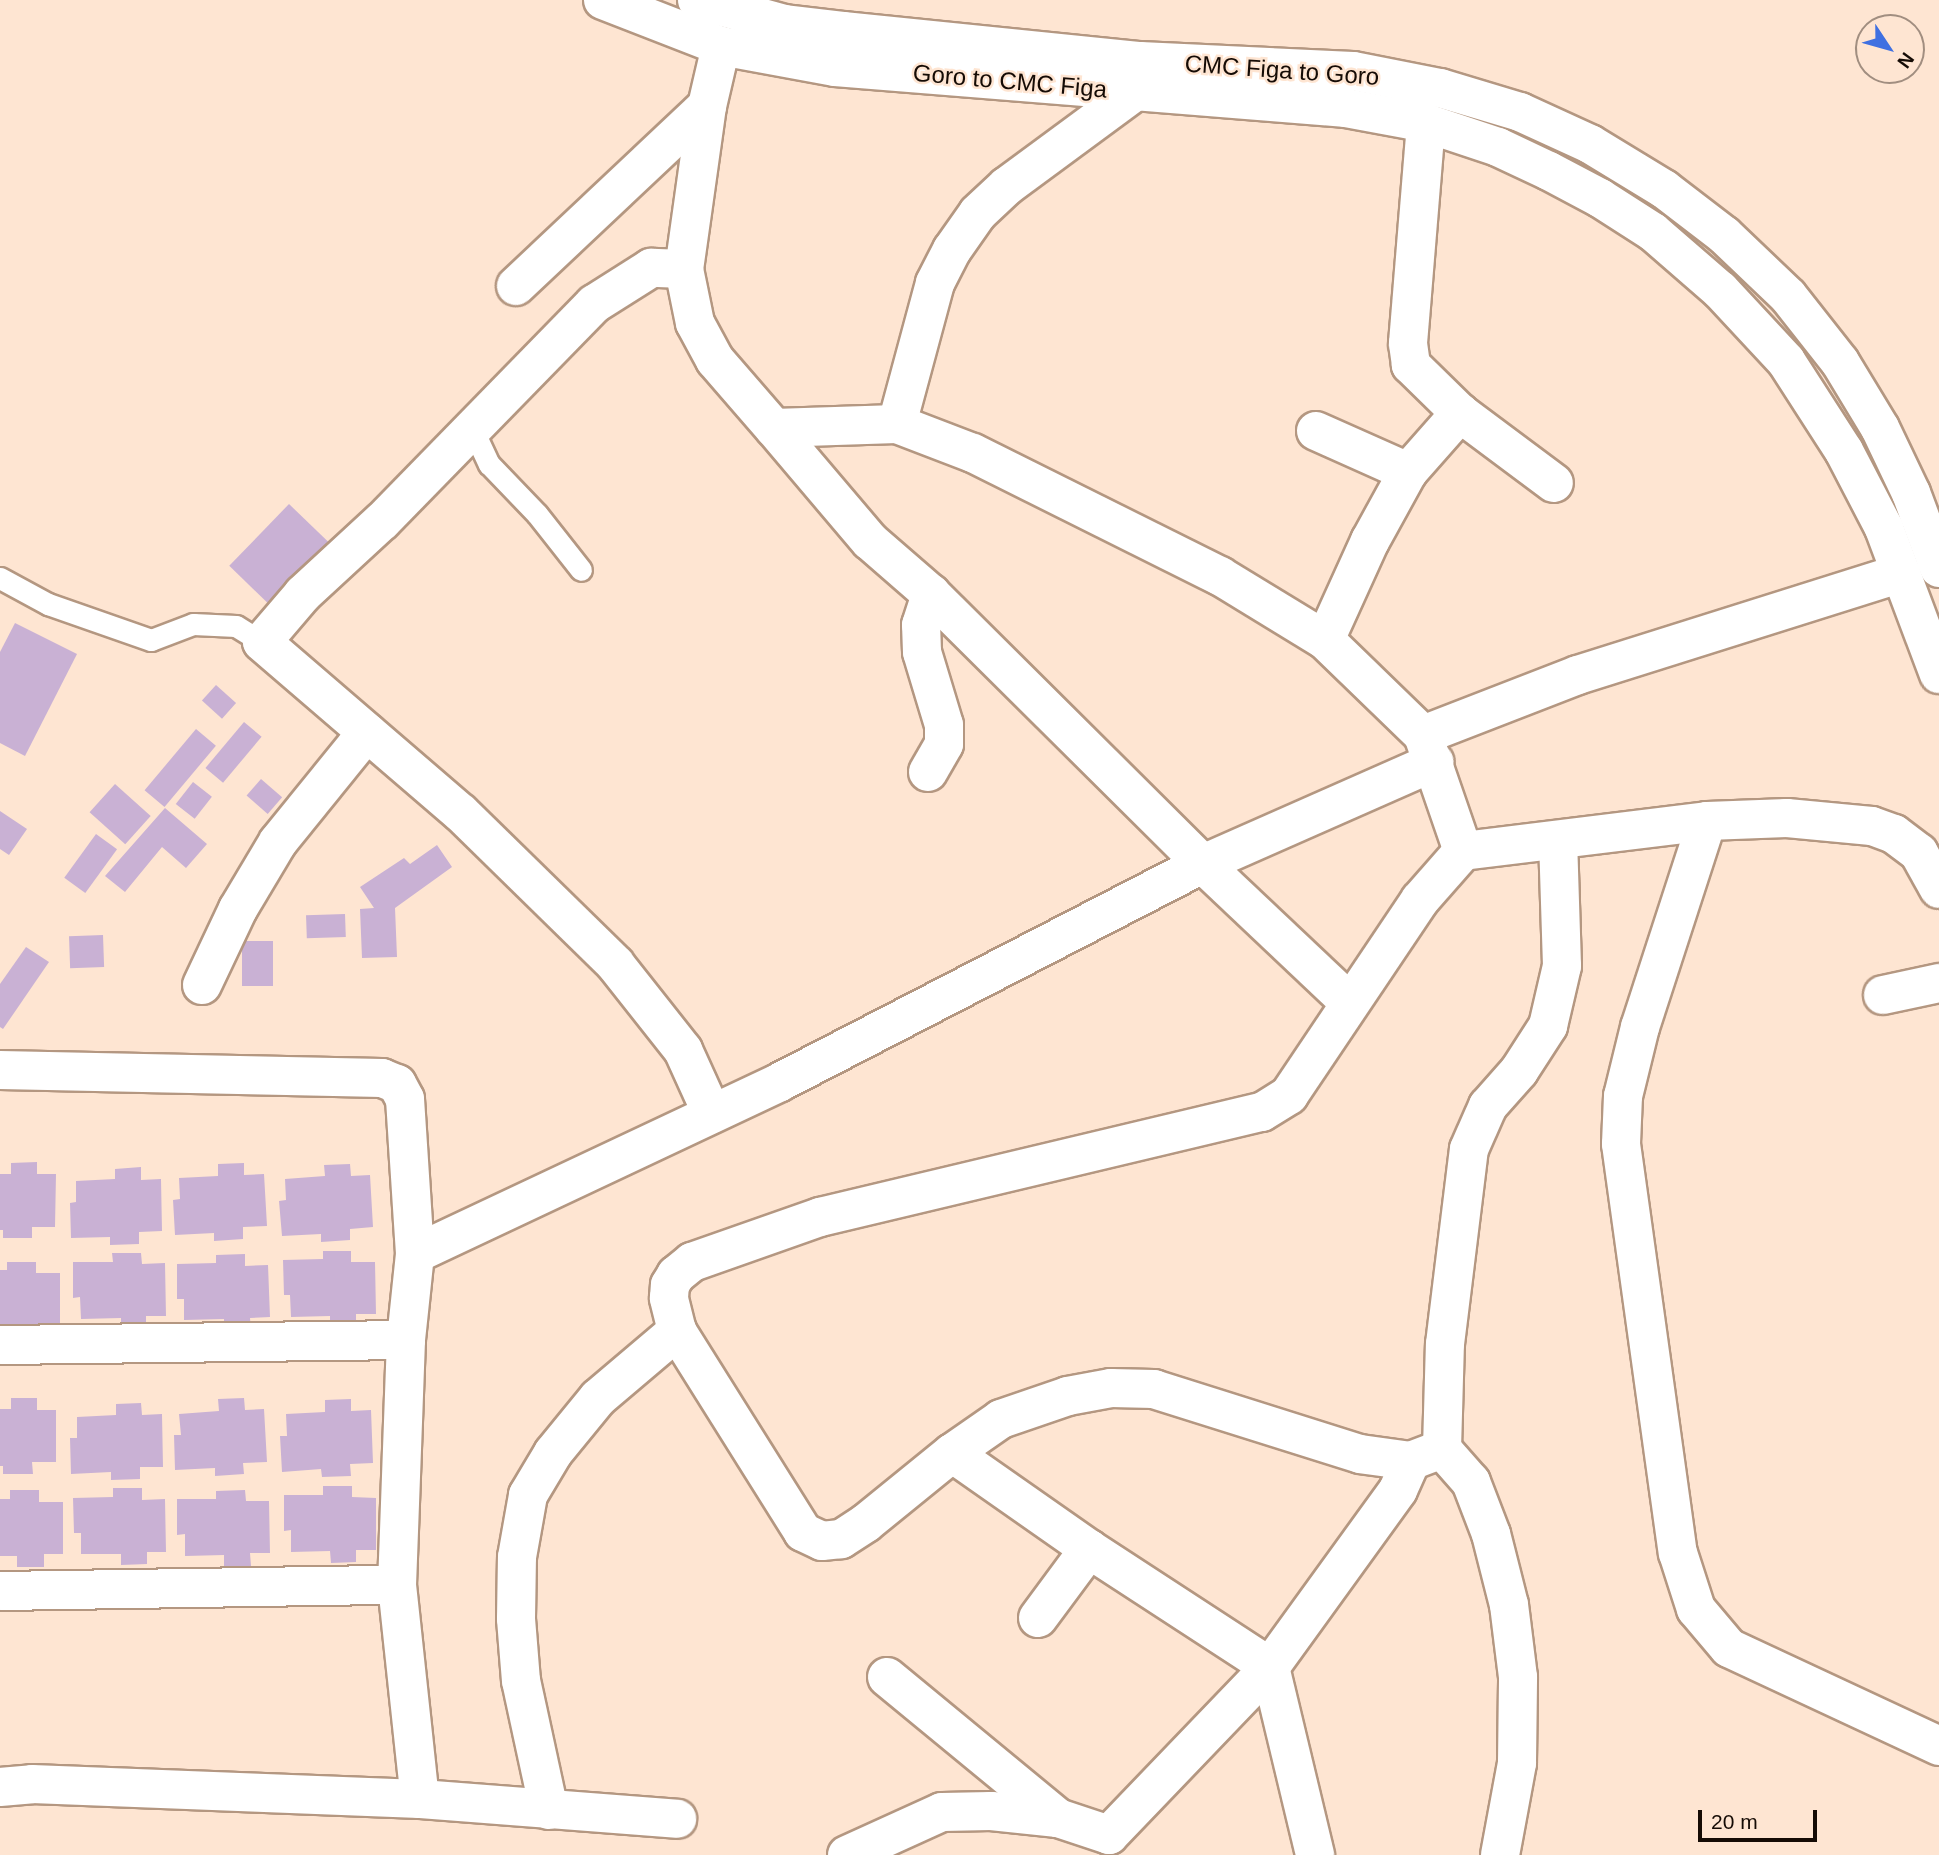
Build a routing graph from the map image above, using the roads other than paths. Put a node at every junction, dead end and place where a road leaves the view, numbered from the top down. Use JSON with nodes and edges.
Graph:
{"nodes":[{"id":1,"x":603,"y":0,"type":"edge"},
{"id":2,"x":697,"y":0,"type":"edge"},
{"id":3,"x":721,"y":46,"type":"junction"},
{"id":4,"x":1136,"y":92,"type":"junction"},
{"id":5,"x":707,"y":106,"type":"junction"},
{"id":6,"x":1426,"y":123,"type":"junction"},
{"id":7,"x":684,"y":269,"type":"junction"},
{"id":8,"x":516,"y":286,"type":"dead end"},
{"id":9,"x":1460,"y":413,"type":"junction"},
{"id":10,"x":897,"y":424,"type":"junction"},
{"id":11,"x":774,"y":428,"type":"junction"},
{"id":12,"x":473,"y":430,"type":"junction"},
{"id":13,"x":1316,"y":431,"type":"dead end"},
{"id":14,"x":1408,"y":472,"type":"junction"},
{"id":15,"x":1555,"y":483,"type":"dead end"},
{"id":16,"x":1939,"y":568,"type":"edge"},
{"id":17,"x":581,"y":570,"type":"dead end"},
{"id":18,"x":1901,"y":573,"type":"junction"},
{"id":19,"x":0,"y":578,"type":"edge"},
{"id":20,"x":931,"y":594,"type":"junction"},
{"id":21,"x":1325,"y":640,"type":"junction"},
{"id":22,"x":262,"y":642,"type":"junction"},
{"id":23,"x":1939,"y":674,"type":"edge"},
{"id":24,"x":367,"y":732,"type":"junction"},
{"id":25,"x":1429,"y":748,"type":"junction"},
{"id":26,"x":928,"y":772,"type":"dead end"},
{"id":27,"x":1707,"y":821,"type":"junction"},
{"id":28,"x":1558,"y":842,"type":"junction"},
{"id":29,"x":1463,"y":850,"type":"junction"},
{"id":30,"x":1203,"y":864,"type":"junction"},
{"id":31,"x":1939,"y":889,"type":"edge"},
{"id":32,"x":1939,"y":983,"type":"edge"},
{"id":33,"x":202,"y":985,"type":"dead end"},
{"id":34,"x":1883,"y":995,"type":"dead end"},
{"id":35,"x":1349,"y":1002,"type":"junction"},
{"id":36,"x":0,"y":1070,"type":"edge"},
{"id":37,"x":712,"y":1114,"type":"junction"},
{"id":38,"x":415,"y":1254,"type":"junction"},
{"id":39,"x":677,"y":1331,"type":"junction"},
{"id":40,"x":406,"y":1340,"type":"junction"},
{"id":41,"x":0,"y":1345,"type":"edge"},
{"id":42,"x":952,"y":1453,"type":"junction"},
{"id":43,"x":1427,"y":1455,"type":"junction"},
{"id":44,"x":1088,"y":1549,"type":"junction"},
{"id":45,"x":397,"y":1585,"type":"junction"},
{"id":46,"x":0,"y":1591,"type":"edge"},
{"id":47,"x":1038,"y":1618,"type":"dead end"},
{"id":48,"x":1270,"y":1667,"type":"junction"},
{"id":49,"x":887,"y":1677,"type":"dead end"},
{"id":50,"x":1939,"y":1746,"type":"edge"},
{"id":51,"x":0,"y":1787,"type":"edge"},
{"id":52,"x":420,"y":1799,"type":"junction"},
{"id":53,"x":549,"y":1810,"type":"junction"},
{"id":54,"x":1058,"y":1818,"type":"junction"},
{"id":55,"x":677,"y":1819,"type":"dead end"},
{"id":56,"x":887,"y":1846,"type":"edge"},
{"id":57,"x":847,"y":1855,"type":"edge"},
{"id":58,"x":1315,"y":1855,"type":"edge"},
{"id":59,"x":1500,"y":1855,"type":"edge"}],
"edges":[{"from":1,"to":3,"type":"street","name":"Goro to CMC Figa"},
{"from":2,"to":16,"type":"street","name":"CMC Figa to Goro"},
{"from":3,"to":4,"type":"street","name":"Goro to CMC Figa"},
{"from":3,"to":5,"type":"street"},
{"from":4,"to":6,"type":"street","name":"Goro to CMC Figa"},
{"from":4,"to":10,"type":"street"},
{"from":5,"to":7,"type":"street"},
{"from":5,"to":8,"type":"street"},
{"from":6,"to":9,"type":"street"},
{"from":6,"to":18,"type":"street","name":"Goro to CMC Figa"},
{"from":7,"to":11,"type":"street"},
{"from":7,"to":12,"type":"street"},
{"from":9,"to":14,"type":"street"},
{"from":9,"to":15,"type":"street"},
{"from":10,"to":11,"type":"street"},
{"from":10,"to":21,"type":"street"},
{"from":11,"to":20,"type":"street"},
{"from":12,"to":17,"type":"lane"},
{"from":12,"to":22,"type":"street"},
{"from":13,"to":14,"type":"street"},
{"from":14,"to":21,"type":"street"},
{"from":18,"to":23,"type":"street","name":"Goro to CMC Figa"},
{"from":18,"to":25,"type":"street"},
{"from":19,"to":22,"type":"lane"},
{"from":20,"to":26,"type":"street"},
{"from":20,"to":30,"type":"street"},
{"from":21,"to":25,"type":"street"},
{"from":22,"to":24,"type":"street"},
{"from":24,"to":33,"type":"street"},
{"from":24,"to":37,"type":"street"},
{"from":25,"to":29,"type":"street"},
{"from":25,"to":30,"type":"street"},
{"from":27,"to":28,"type":"street"},
{"from":27,"to":31,"type":"street"},
{"from":27,"to":50,"type":"street"},
{"from":28,"to":29,"type":"street"},
{"from":28,"to":43,"type":"street"},
{"from":29,"to":35,"type":"street"},
{"from":30,"to":35,"type":"street"},
{"from":30,"to":37,"type":"street"},
{"from":32,"to":34,"type":"street"},
{"from":35,"to":39,"type":"street"},
{"from":36,"to":38,"type":"street"},
{"from":37,"to":38,"type":"street"},
{"from":38,"to":40,"type":"street"},
{"from":39,"to":42,"type":"street"},
{"from":39,"to":53,"type":"street"},
{"from":40,"to":41,"type":"street"},
{"from":40,"to":45,"type":"street"},
{"from":42,"to":43,"type":"street"},
{"from":42,"to":44,"type":"street"},
{"from":43,"to":48,"type":"street"},
{"from":43,"to":59,"type":"street"},
{"from":44,"to":47,"type":"street"},
{"from":44,"to":48,"type":"street"},
{"from":45,"to":46,"type":"street"},
{"from":45,"to":52,"type":"street"},
{"from":48,"to":54,"type":"street"},
{"from":48,"to":58,"type":"street"},
{"from":49,"to":54,"type":"street"},
{"from":51,"to":52,"type":"street"},
{"from":52,"to":53,"type":"street"},
{"from":53,"to":55,"type":"street"},
{"from":54,"to":56,"type":"street"},
{"from":56,"to":57,"type":"street"}]}
